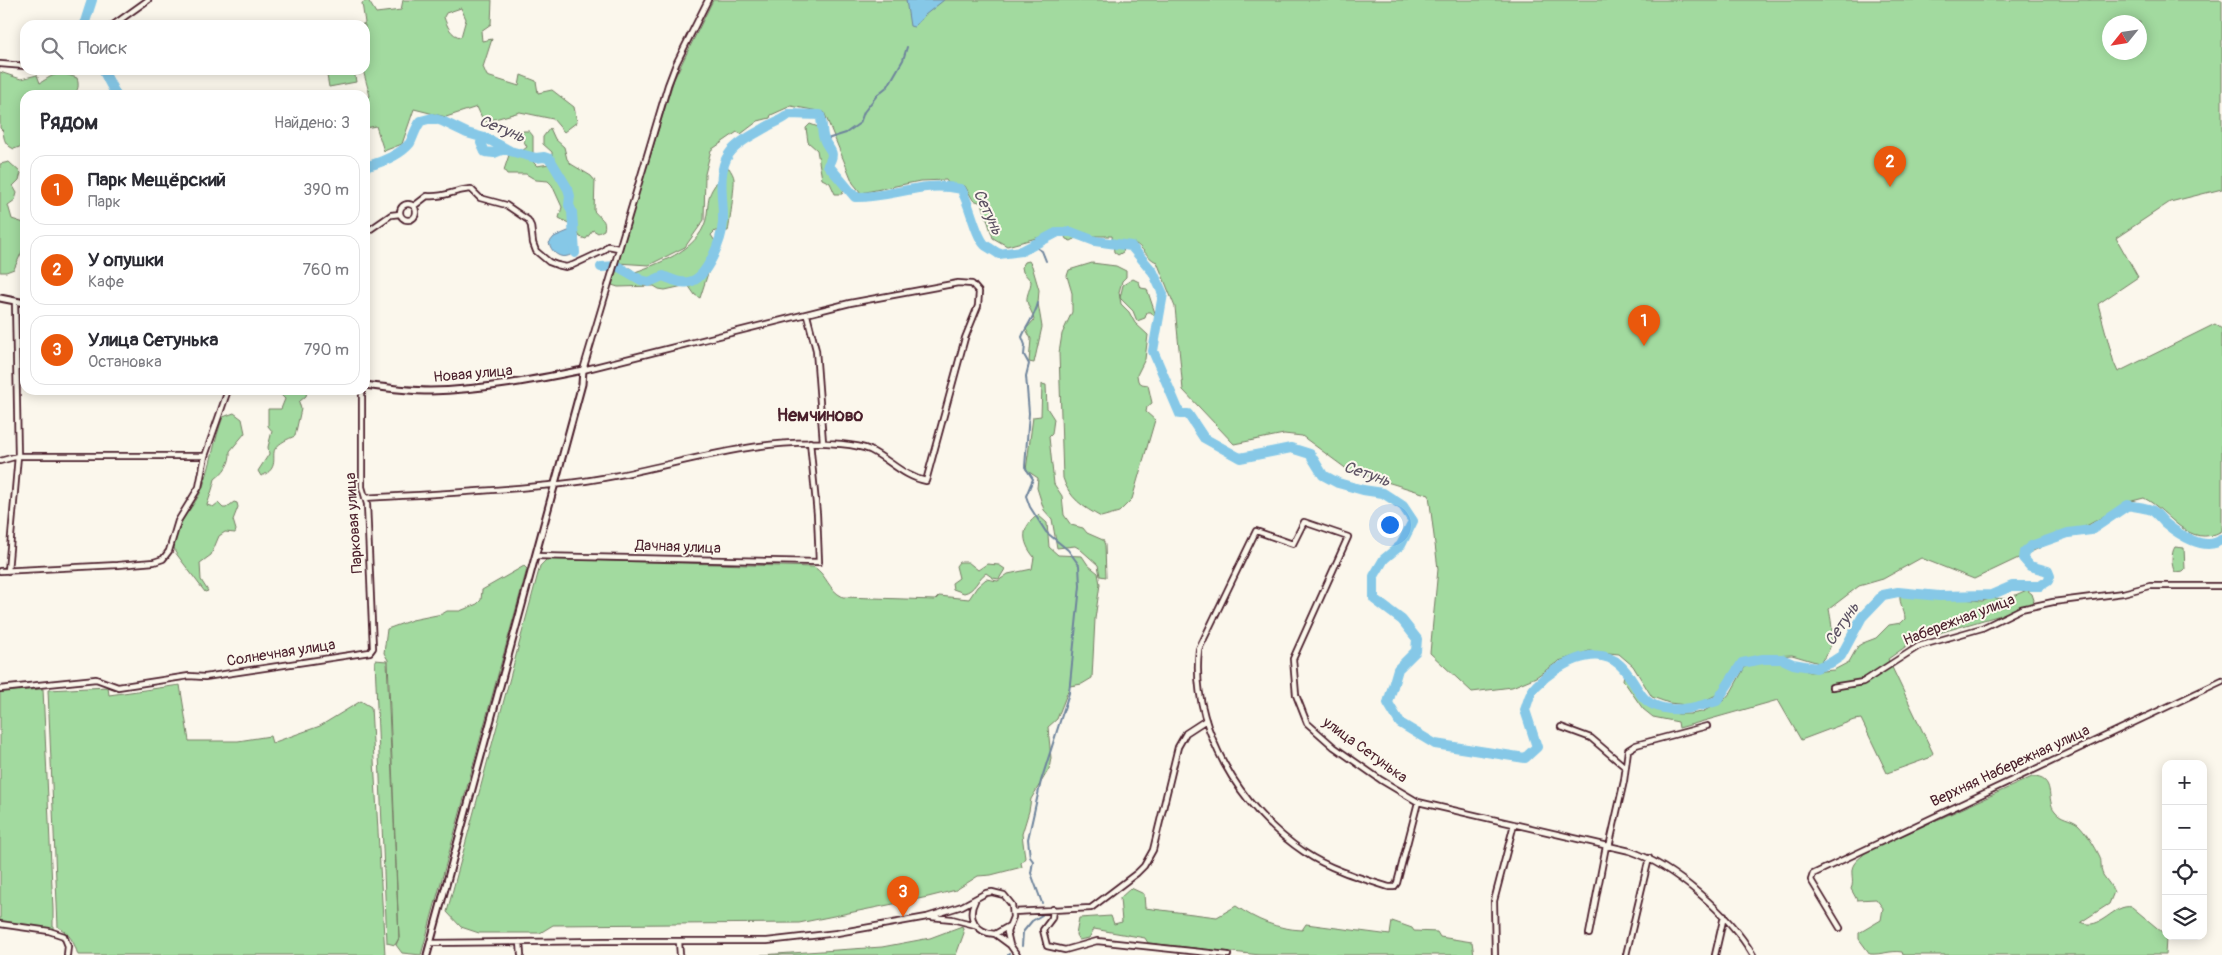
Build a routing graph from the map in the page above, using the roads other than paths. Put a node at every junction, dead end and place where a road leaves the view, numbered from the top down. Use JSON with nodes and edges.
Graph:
{"nodes":[{"id":1,"x":148,"y":0,"type":"edge"},
{"id":2,"x":708,"y":0,"type":"edge"},
{"id":3,"x":120,"y":20,"type":"edge"},
{"id":4,"x":0,"y":64,"type":"edge"},
{"id":5,"x":20,"y":66,"type":"edge"},
{"id":6,"x":414,"y":206,"type":"junction"},
{"id":7,"x":400,"y":214,"type":"junction"},
{"id":8,"x":370,"y":230,"type":"edge"},
{"id":9,"x":618,"y":248,"type":"junction"},
{"id":10,"x":0,"y":298,"type":"edge"},
{"id":11,"x":15,"y":301,"type":"junction"},
{"id":12,"x":20,"y":302,"type":"edge"},
{"id":13,"x":807,"y":315,"type":"junction"},
{"id":14,"x":583,"y":370,"type":"junction"},
{"id":15,"x":370,"y":386,"type":"edge"},
{"id":16,"x":226,"y":395,"type":"edge"},
{"id":17,"x":362,"y":395,"type":"edge"},
{"id":18,"x":810,"y":442,"type":"junction"},
{"id":19,"x":823,"y":442,"type":"junction"},
{"id":20,"x":18,"y":456,"type":"junction"},
{"id":21,"x":205,"y":456,"type":"junction"},
{"id":22,"x":0,"y":461,"type":"edge"},
{"id":23,"x":555,"y":484,"type":"junction"},
{"id":24,"x":365,"y":498,"type":"junction"},
{"id":25,"x":536,"y":556,"type":"junction"},
{"id":26,"x":0,"y":571,"type":"edge"},
{"id":27,"x":8,"y":571,"type":"junction"},
{"id":28,"x":2222,"y":586,"type":"edge"},
{"id":29,"x":370,"y":652,"type":"joint"},
{"id":30,"x":2222,"y":680,"type":"edge"},
{"id":31,"x":1832,"y":687,"type":"dead end"},
{"id":32,"x":0,"y":689,"type":"edge"},
{"id":33,"x":1206,"y":720,"type":"junction"},
{"id":34,"x":1707,"y":726,"type":"dead end"},
{"id":35,"x":1560,"y":727,"type":"dead end"},
{"id":36,"x":1625,"y":767,"type":"junction"},
{"id":37,"x":1418,"y":802,"type":"junction"},
{"id":38,"x":1514,"y":824,"type":"junction"},
{"id":39,"x":1607,"y":846,"type":"junction"},
{"id":40,"x":1649,"y":858,"type":"junction"},
{"id":41,"x":975,"y":900,"type":"junction"},
{"id":42,"x":1053,"y":909,"type":"junction"},
{"id":43,"x":1013,"y":912,"type":"junction"},
{"id":44,"x":1724,"y":916,"type":"junction"},
{"id":45,"x":927,"y":917,"type":"junction"},
{"id":46,"x":0,"y":924,"type":"edge"},
{"id":47,"x":975,"y":925,"type":"junction"},
{"id":48,"x":1009,"y":926,"type":"junction"},
{"id":49,"x":1840,"y":928,"type":"dead end"},
{"id":50,"x":995,"y":934,"type":"junction"},
{"id":51,"x":1589,"y":934,"type":"dead end"},
{"id":52,"x":520,"y":942,"type":"junction"},
{"id":53,"x":679,"y":942,"type":"junction"},
{"id":54,"x":430,"y":943,"type":"junction"},
{"id":55,"x":1010,"y":945,"type":"junction"},
{"id":56,"x":67,"y":955,"type":"edge"},
{"id":57,"x":427,"y":955,"type":"edge"},
{"id":58,"x":521,"y":955,"type":"edge"},
{"id":59,"x":680,"y":955,"type":"edge"},
{"id":60,"x":1017,"y":955,"type":"edge"},
{"id":61,"x":1228,"y":955,"type":"edge"},
{"id":62,"x":1495,"y":955,"type":"edge"},
{"id":63,"x":1626,"y":955,"type":"edge"},
{"id":64,"x":1715,"y":955,"type":"edge"},
{"id":65,"x":1753,"y":955,"type":"edge"}],
"edges":[{"from":1,"to":3,"type":"street"},
{"from":2,"to":9,"type":"street"},
{"from":4,"to":5,"type":"street"},
{"from":6,"to":7,"type":"street"},
{"from":6,"to":7,"type":"street"},
{"from":6,"to":9,"type":"street"},
{"from":7,"to":8,"type":"street"},
{"from":9,"to":14,"type":"street"},
{"from":10,"to":11,"type":"street"},
{"from":11,"to":12,"type":"street"},
{"from":11,"to":20,"type":"street"},
{"from":13,"to":14,"type":"street"},
{"from":13,"to":19,"type":"street"},
{"from":13,"to":19,"type":"street"},
{"from":14,"to":15,"type":"street","name":"Новая улица"},
{"from":14,"to":23,"type":"street"},
{"from":16,"to":21,"type":"street"},
{"from":17,"to":24,"type":"street","name":"Парковая улица"},
{"from":18,"to":19,"type":"street"},
{"from":18,"to":23,"type":"street"},
{"from":18,"to":25,"type":"street","name":"Дачная улица"},
{"from":20,"to":21,"type":"street"},
{"from":20,"to":22,"type":"street"},
{"from":20,"to":27,"type":"street"},
{"from":21,"to":27,"type":"street"},
{"from":23,"to":24,"type":"street"},
{"from":23,"to":25,"type":"street"},
{"from":24,"to":29,"type":"street","name":"Парковая улица"},
{"from":25,"to":54,"type":"street"},
{"from":26,"to":27,"type":"street"},
{"from":28,"to":31,"type":"street","name":"Набережная улица"},
{"from":29,"to":32,"type":"street","name":"Солнечная улица"},
{"from":30,"to":49,"type":"street","name":"Верхняя Набережная улица"},
{"from":33,"to":37,"type":"street","name":"улица Сетунька"},
{"from":33,"to":37,"type":"street","name":"улица Сетунька"},
{"from":33,"to":42,"type":"street"},
{"from":34,"to":36,"type":"street"},
{"from":35,"to":36,"type":"street"},
{"from":36,"to":39,"type":"street"},
{"from":37,"to":38,"type":"street"},
{"from":38,"to":39,"type":"street"},
{"from":38,"to":62,"type":"street"},
{"from":39,"to":40,"type":"street"},
{"from":39,"to":51,"type":"street"},
{"from":40,"to":44,"type":"street"},
{"from":40,"to":63,"type":"street"},
{"from":41,"to":43,"type":"street"},
{"from":41,"to":45,"type":"street"},
{"from":41,"to":47,"type":"street"},
{"from":42,"to":43,"type":"street"},
{"from":42,"to":61,"type":"street"},
{"from":43,"to":48,"type":"street"},
{"from":44,"to":64,"type":"street"},
{"from":44,"to":65,"type":"street"},
{"from":45,"to":47,"type":"street"},
{"from":45,"to":53,"type":"street"},
{"from":46,"to":56,"type":"street"},
{"from":47,"to":50,"type":"street"},
{"from":48,"to":50,"type":"street"},
{"from":48,"to":55,"type":"street"},
{"from":50,"to":55,"type":"street"},
{"from":52,"to":53,"type":"street"},
{"from":52,"to":54,"type":"street"},
{"from":52,"to":58,"type":"street"},
{"from":53,"to":59,"type":"street"},
{"from":54,"to":57,"type":"street"},
{"from":55,"to":60,"type":"street"}]}
